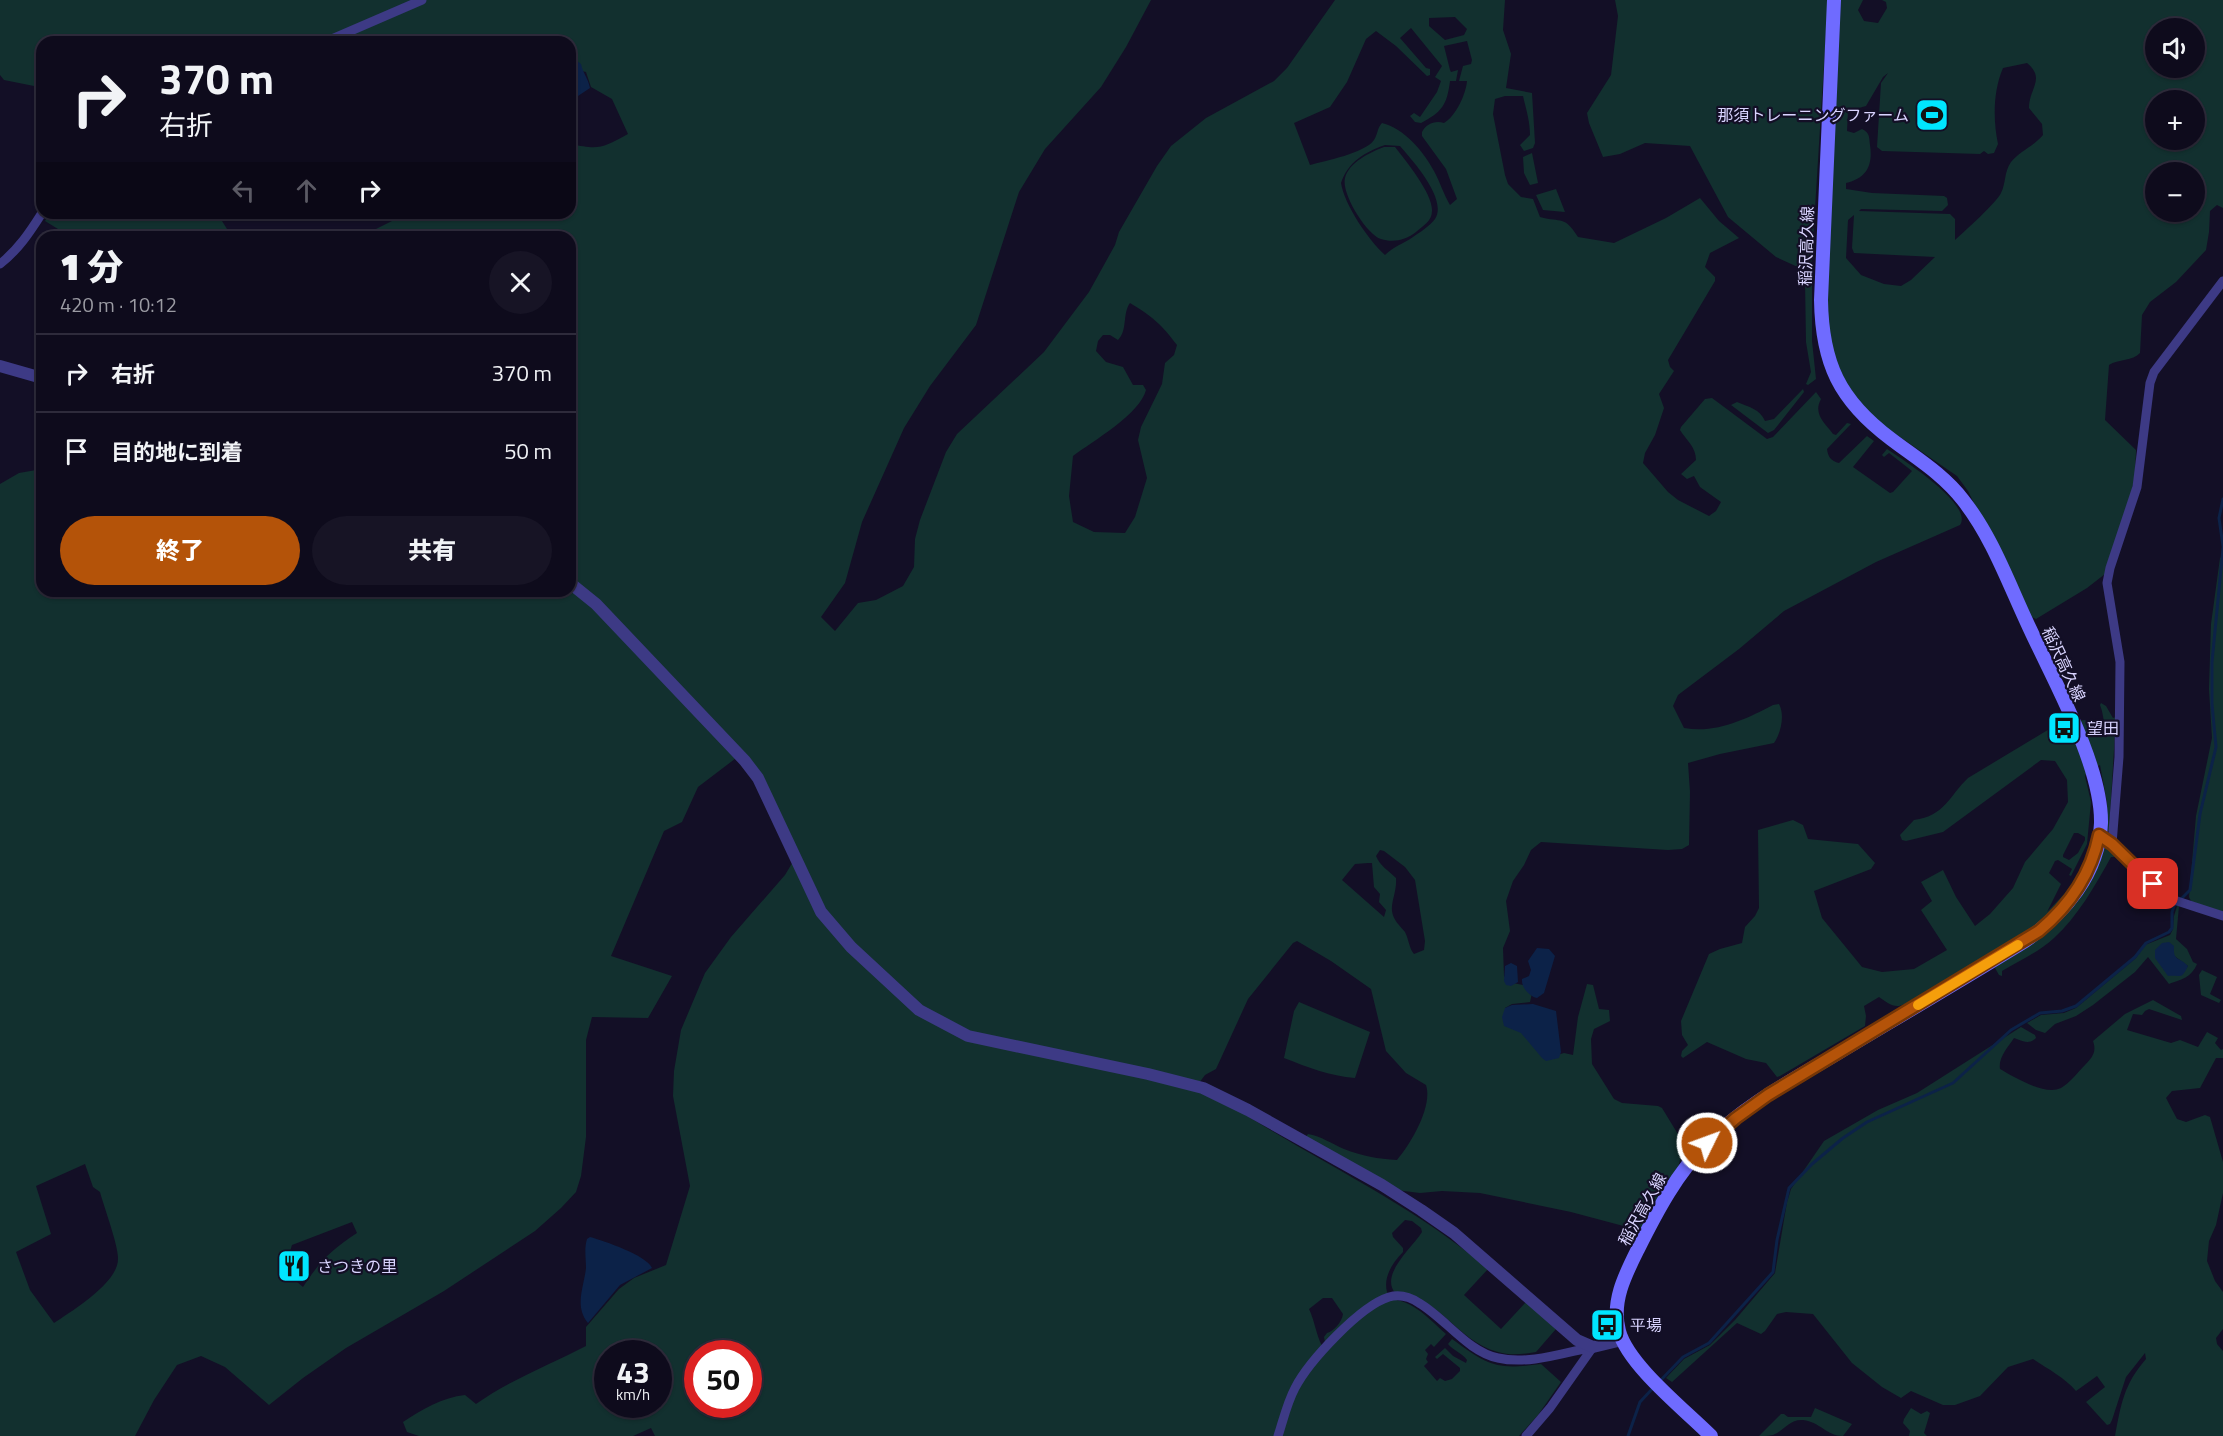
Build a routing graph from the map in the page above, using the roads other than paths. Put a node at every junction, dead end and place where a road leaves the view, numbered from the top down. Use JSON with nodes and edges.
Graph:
{"nodes":[{"id":1,"x":422,"y":0,"type":"edge"},
{"id":2,"x":1834,"y":0,"type":"edge"},
{"id":3,"x":339,"y":36,"type":"edge"},
{"id":4,"x":38,"y":219,"type":"edge"},
{"id":5,"x":0,"y":264,"type":"edge"},
{"id":6,"x":2223,"y":281,"type":"edge"},
{"id":7,"x":0,"y":366,"type":"edge"},
{"id":8,"x":36,"y":376,"type":"edge"},
{"id":9,"x":576,"y":588,"type":"edge"},
{"id":10,"x":2099,"y":835,"type":"junction"},
{"id":11,"x":2112,"y":844,"type":"junction"},
{"id":12,"x":2223,"y":916,"type":"edge"},
{"id":13,"x":1622,"y":1340,"type":"junction"},
{"id":14,"x":1593,"y":1347,"type":"junction"},
{"id":15,"x":1278,"y":1436,"type":"edge"},
{"id":16,"x":1526,"y":1436,"type":"edge"},
{"id":17,"x":1711,"y":1436,"type":"edge"}],
"edges":[{"from":1,"to":3,"type":"street"},
{"from":2,"to":10,"type":"main road","name":"稲沢高久線"},
{"from":4,"to":5,"type":"street"},
{"from":6,"to":11,"type":"street"},
{"from":7,"to":8,"type":"street"},
{"from":9,"to":14,"type":"street"},
{"from":10,"to":11,"type":"street"},
{"from":10,"to":13,"type":"main road","name":"稲沢高久線"},
{"from":11,"to":12,"type":"street"},
{"from":13,"to":14,"type":"street"},
{"from":13,"to":17,"type":"main road","name":"稲沢高久線"},
{"from":14,"to":15,"type":"street"},
{"from":14,"to":16,"type":"street"}]}
